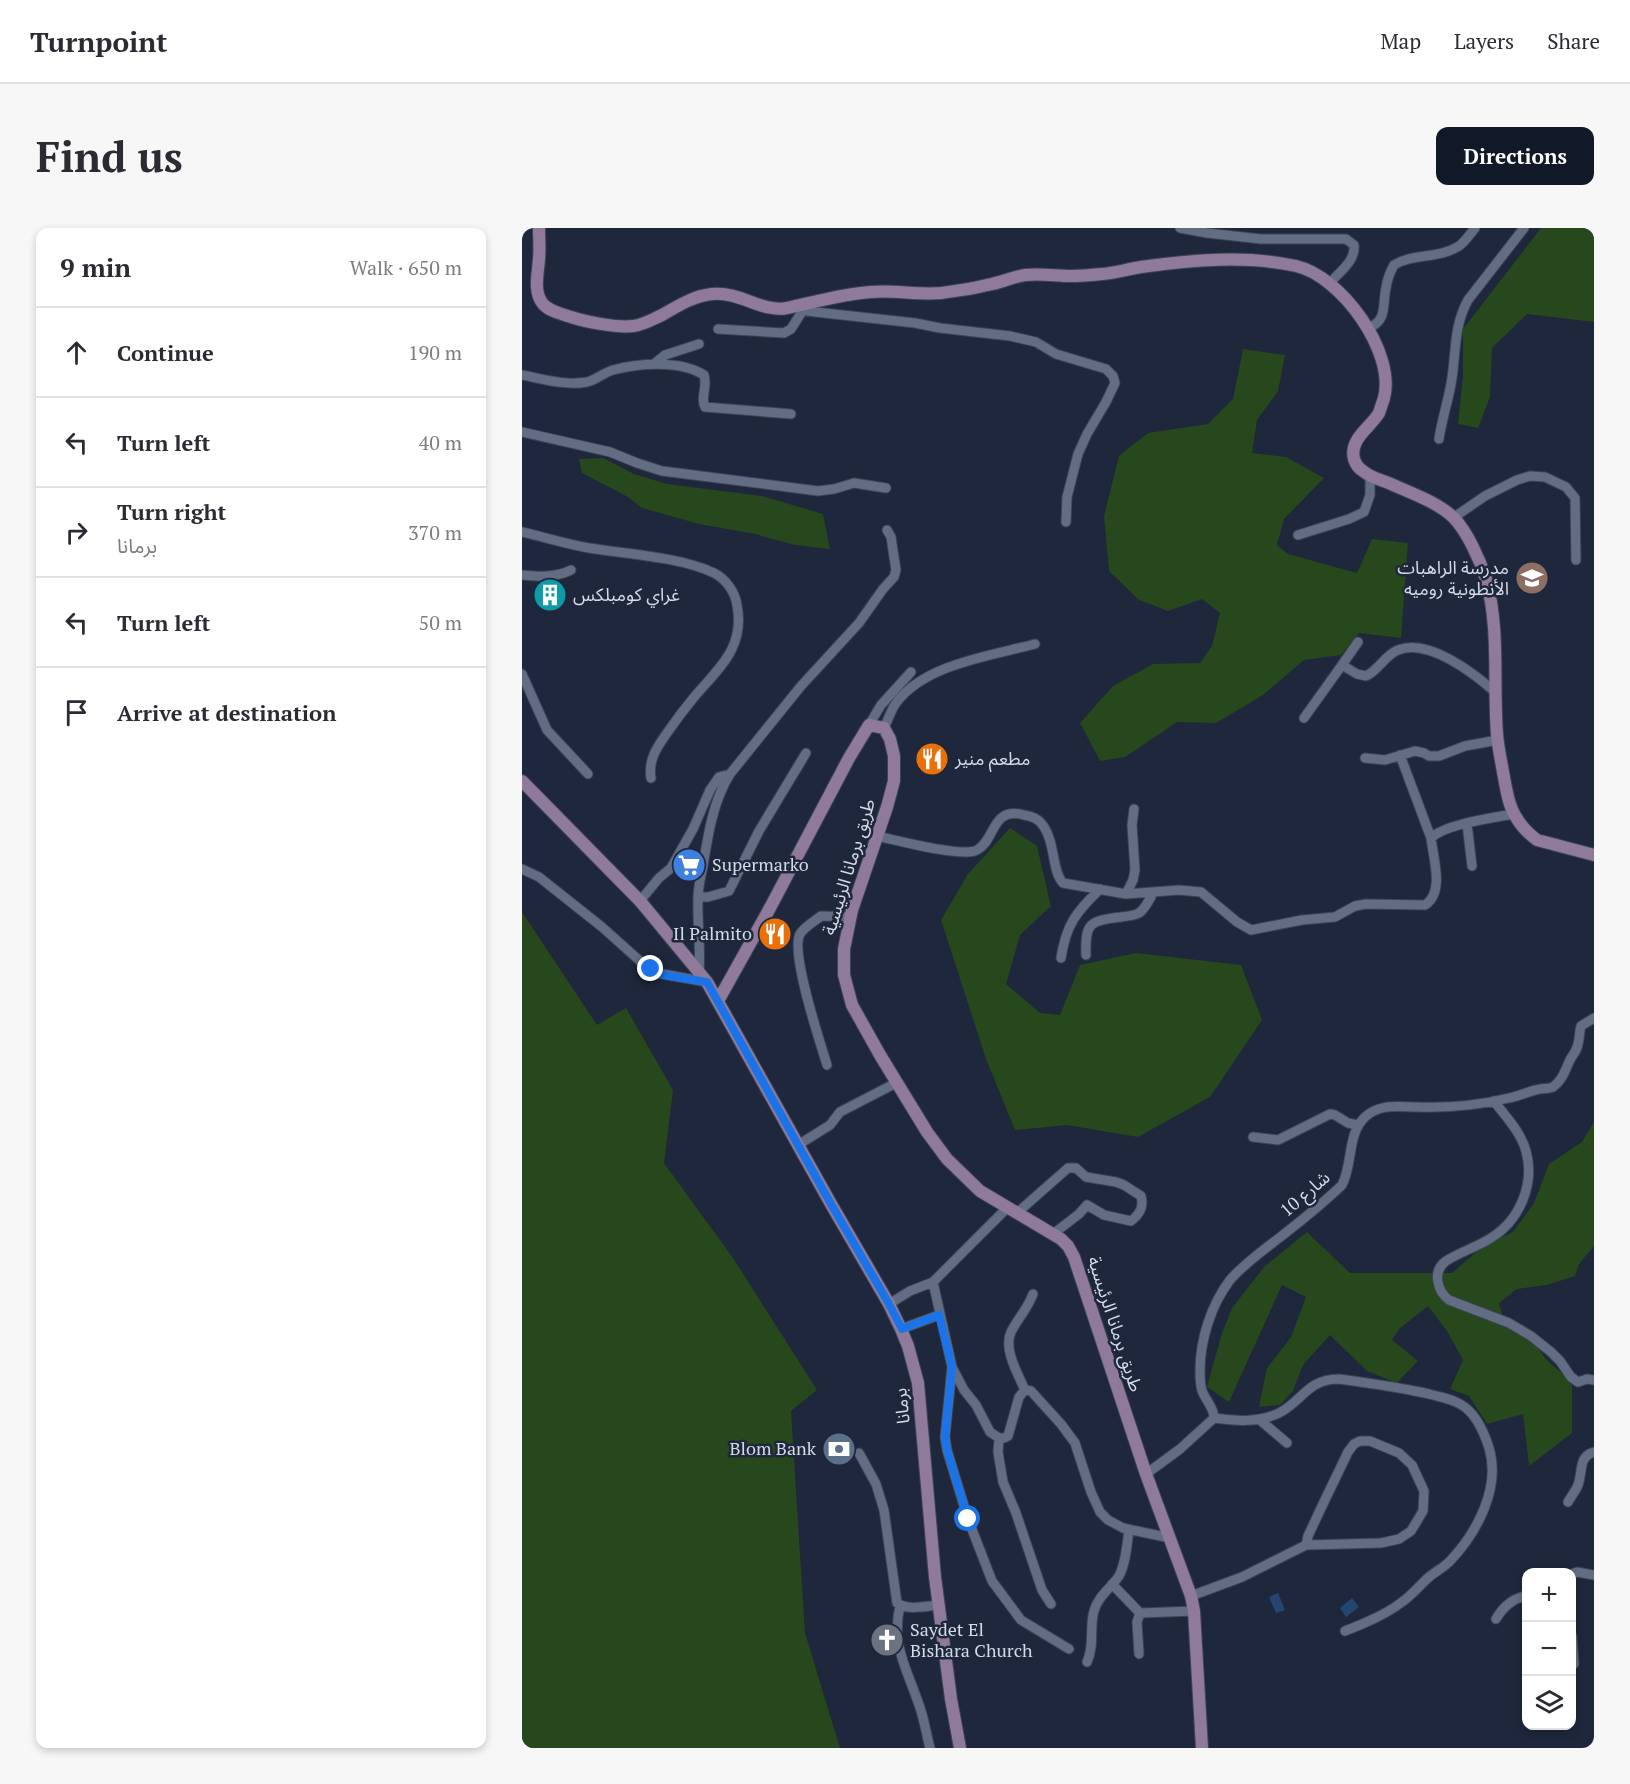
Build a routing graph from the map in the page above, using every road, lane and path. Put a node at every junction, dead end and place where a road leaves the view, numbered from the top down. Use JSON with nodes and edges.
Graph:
{"nodes":[{"id":1,"x":539,"y":228,"type":"edge"},
{"id":2,"x":1180,"y":228,"type":"edge"},
{"id":3,"x":1475,"y":228,"type":"edge"},
{"id":4,"x":1524,"y":228,"type":"edge"},
{"id":5,"x":1330,"y":283,"type":"junction"},
{"id":6,"x":800,"y":307,"type":"junction"},
{"id":7,"x":1368,"y":328,"type":"junction"},
{"id":8,"x":718,"y":329,"type":"dead end"},
{"id":9,"x":699,"y":344,"type":"dead end"},
{"id":10,"x":654,"y":364,"type":"junction"},
{"id":11,"x":522,"y":375,"type":"edge"},
{"id":12,"x":791,"y":414,"type":"dead end"},
{"id":13,"x":522,"y":432,"type":"edge"},
{"id":14,"x":1439,"y":439,"type":"dead end"},
{"id":15,"x":1370,"y":476,"type":"junction"},
{"id":16,"x":886,"y":488,"type":"dead end"},
{"id":17,"x":1453,"y":518,"type":"junction"},
{"id":18,"x":1066,"y":522,"type":"dead end"},
{"id":19,"x":887,"y":530,"type":"dead end"},
{"id":20,"x":522,"y":532,"type":"edge"},
{"id":21,"x":1298,"y":535,"type":"dead end"},
{"id":22,"x":1576,"y":560,"type":"dead end"},
{"id":23,"x":571,"y":570,"type":"dead end"},
{"id":24,"x":522,"y":575,"type":"edge"},
{"id":25,"x":1358,"y":642,"type":"dead end"},
{"id":26,"x":1035,"y":644,"type":"dead end"},
{"id":27,"x":1342,"y":665,"type":"junction"},
{"id":28,"x":912,"y":672,"type":"dead end"},
{"id":29,"x":522,"y":674,"type":"edge"},
{"id":30,"x":1496,"y":693,"type":"junction"},
{"id":31,"x":1304,"y":718,"type":"dead end"},
{"id":32,"x":869,"y":725,"type":"junction"},
{"id":33,"x":884,"y":728,"type":"junction"},
{"id":34,"x":1498,"y":740,"type":"junction"},
{"id":35,"x":806,"y":753,"type":"dead end"},
{"id":36,"x":1400,"y":755,"type":"junction"},
{"id":37,"x":1365,"y":758,"type":"dead end"},
{"id":38,"x":588,"y":774,"type":"dead end"},
{"id":39,"x":730,"y":774,"type":"junction"},
{"id":40,"x":651,"y":778,"type":"dead end"},
{"id":41,"x":522,"y":781,"type":"edge"},
{"id":42,"x":1134,"y":809,"type":"dead end"},
{"id":43,"x":1513,"y":814,"type":"junction"},
{"id":44,"x":1467,"y":824,"type":"junction"},
{"id":45,"x":877,"y":836,"type":"junction"},
{"id":46,"x":1431,"y":838,"type":"junction"},
{"id":47,"x":1594,"y":855,"type":"edge"},
{"id":48,"x":1472,"y":866,"type":"dead end"},
{"id":49,"x":522,"y":869,"type":"edge"},
{"id":50,"x":1100,"y":889,"type":"junction"},
{"id":51,"x":1153,"y":893,"type":"junction"},
{"id":52,"x":1126,"y":894,"type":"junction"},
{"id":53,"x":698,"y":897,"type":"junction"},
{"id":54,"x":640,"y":901,"type":"junction"},
{"id":55,"x":850,"y":917,"type":"junction"},
{"id":56,"x":1086,"y":955,"type":"dead end"},
{"id":57,"x":1061,"y":958,"type":"dead end"},
{"id":58,"x":703,"y":977,"type":"junction"},
{"id":59,"x":718,"y":1001,"type":"junction"},
{"id":60,"x":1594,"y":1018,"type":"edge"},
{"id":61,"x":827,"y":1065,"type":"dead end"},
{"id":62,"x":896,"y":1083,"type":"junction"},
{"id":63,"x":1494,"y":1101,"type":"junction"},
{"id":64,"x":1358,"y":1125,"type":"junction"},
{"id":65,"x":1253,"y":1137,"type":"dead end"},
{"id":66,"x":798,"y":1145,"type":"junction"},
{"id":67,"x":1013,"y":1210,"type":"junction"},
{"id":68,"x":1053,"y":1234,"type":"junction"},
{"id":69,"x":933,"y":1282,"type":"junction"},
{"id":70,"x":1033,"y":1294,"type":"dead end"},
{"id":71,"x":889,"y":1304,"type":"junction"},
{"id":72,"x":939,"y":1315,"type":"junction"},
{"id":73,"x":902,"y":1329,"type":"junction"},
{"id":74,"x":952,"y":1367,"type":"junction"},
{"id":75,"x":1594,"y":1380,"type":"edge"},
{"id":76,"x":1025,"y":1390,"type":"junction"},
{"id":77,"x":1214,"y":1418,"type":"junction"},
{"id":78,"x":1260,"y":1420,"type":"junction"},
{"id":79,"x":999,"y":1438,"type":"junction"},
{"id":80,"x":1287,"y":1443,"type":"dead end"},
{"id":81,"x":1594,"y":1452,"type":"edge"},
{"id":82,"x":859,"y":1453,"type":"dead end"},
{"id":83,"x":1146,"y":1474,"type":"junction"},
{"id":84,"x":1568,"y":1502,"type":"dead end"},
{"id":85,"x":1129,"y":1530,"type":"junction"},
{"id":86,"x":1170,"y":1538,"type":"junction"},
{"id":87,"x":1306,"y":1545,"type":"junction"},
{"id":88,"x":1576,"y":1572,"type":"edge"},
{"id":89,"x":1594,"y":1575,"type":"edge"},
{"id":90,"x":1112,"y":1584,"type":"junction"},
{"id":91,"x":1191,"y":1596,"type":"junction"},
{"id":92,"x":1522,"y":1597,"type":"edge"},
{"id":93,"x":1051,"y":1604,"type":"dead end"},
{"id":94,"x":939,"y":1605,"type":"junction"},
{"id":95,"x":900,"y":1606,"type":"junction"},
{"id":96,"x":1194,"y":1611,"type":"junction"},
{"id":97,"x":1140,"y":1613,"type":"junction"},
{"id":98,"x":1496,"y":1619,"type":"dead end"},
{"id":99,"x":1345,"y":1631,"type":"dead end"},
{"id":100,"x":1069,"y":1648,"type":"dead end"},
{"id":101,"x":1139,"y":1654,"type":"dead end"},
{"id":102,"x":1086,"y":1662,"type":"dead end"},
{"id":103,"x":930,"y":1748,"type":"edge"},
{"id":104,"x":960,"y":1748,"type":"edge"},
{"id":105,"x":1202,"y":1748,"type":"edge"}],
"edges":[{"from":1,"to":6,"type":"street"},
{"from":2,"to":5,"type":"street"},
{"from":3,"to":7,"type":"street"},
{"from":4,"to":14,"type":"street"},
{"from":5,"to":6,"type":"street"},
{"from":5,"to":7,"type":"street"},
{"from":6,"to":8,"type":"street"},
{"from":6,"to":18,"type":"street"},
{"from":7,"to":15,"type":"street"},
{"from":9,"to":10,"type":"street"},
{"from":10,"to":11,"type":"street"},
{"from":10,"to":12,"type":"street"},
{"from":13,"to":16,"type":"street"},
{"from":15,"to":17,"type":"street"},
{"from":15,"to":21,"type":"street"},
{"from":17,"to":22,"type":"street"},
{"from":17,"to":30,"type":"street"},
{"from":19,"to":39,"type":"street"},
{"from":20,"to":40,"type":"street"},
{"from":23,"to":24,"type":"street"},
{"from":25,"to":27,"type":"street"},
{"from":26,"to":33,"type":"street"},
{"from":27,"to":30,"type":"street"},
{"from":27,"to":31,"type":"street"},
{"from":28,"to":32,"type":"street"},
{"from":29,"to":38,"type":"street"},
{"from":30,"to":34,"type":"street"},
{"from":32,"to":33,"type":"street"},
{"from":32,"to":59,"type":"street"},
{"from":33,"to":45,"type":"street","name":"طريق برمانا الرئيسية"},
{"from":34,"to":36,"type":"street"},
{"from":34,"to":43,"type":"street"},
{"from":35,"to":53,"type":"street"},
{"from":36,"to":37,"type":"street"},
{"from":36,"to":46,"type":"street"},
{"from":39,"to":53,"type":"street"},
{"from":39,"to":54,"type":"street"},
{"from":41,"to":54,"type":"street"},
{"from":42,"to":52,"type":"street"},
{"from":43,"to":44,"type":"street"},
{"from":43,"to":47,"type":"street"},
{"from":44,"to":46,"type":"street"},
{"from":44,"to":48,"type":"street"},
{"from":45,"to":50,"type":"street"},
{"from":45,"to":55,"type":"street","name":"طريق برمانا الرئيسية"},
{"from":46,"to":51,"type":"street"},
{"from":49,"to":58,"type":"street"},
{"from":50,"to":52,"type":"street"},
{"from":50,"to":57,"type":"street"},
{"from":51,"to":52,"type":"street"},
{"from":51,"to":56,"type":"street"},
{"from":53,"to":58,"type":"street"},
{"from":54,"to":58,"type":"street"},
{"from":55,"to":61,"type":"street"},
{"from":55,"to":62,"type":"street","name":"طريق برمانا الرئيسية"},
{"from":58,"to":59,"type":"street"},
{"from":59,"to":66,"type":"street","name":"برمانا"},
{"from":60,"to":63,"type":"street"},
{"from":62,"to":66,"type":"street"},
{"from":62,"to":67,"type":"street","name":"طريق برمانا الرئيسية"},
{"from":63,"to":64,"type":"street"},
{"from":63,"to":75,"type":"street"},
{"from":64,"to":65,"type":"street"},
{"from":64,"to":77,"type":"street","name":"شارع 10"},
{"from":66,"to":71,"type":"street","name":"برمانا"},
{"from":67,"to":68,"type":"street","name":"طريق برمانا الرئيسية"},
{"from":67,"to":68,"type":"street"},
{"from":67,"to":69,"type":"street"},
{"from":68,"to":83,"type":"street","name":"طريق برمانا الرئيسية"},
{"from":69,"to":71,"type":"street"},
{"from":69,"to":72,"type":"street"},
{"from":70,"to":76,"type":"street"},
{"from":71,"to":73,"type":"street","name":"برمانا"},
{"from":72,"to":73,"type":"street"},
{"from":72,"to":74,"type":"street"},
{"from":73,"to":94,"type":"street","name":"برمانا"},
{"from":74,"to":79,"type":"street"},
{"from":74,"to":100,"type":"street"},
{"from":76,"to":79,"type":"street"},
{"from":76,"to":85,"type":"street"},
{"from":77,"to":78,"type":"street"},
{"from":77,"to":83,"type":"street"},
{"from":78,"to":80,"type":"street"},
{"from":78,"to":99,"type":"street"},
{"from":79,"to":93,"type":"street"},
{"from":81,"to":84,"type":"street"},
{"from":82,"to":95,"type":"street"},
{"from":83,"to":86,"type":"street","name":"طريق برمانا الرئيسية"},
{"from":85,"to":86,"type":"street"},
{"from":85,"to":90,"type":"street"},
{"from":86,"to":91,"type":"street","name":"طريق برمانا الرئيسية"},
{"from":87,"to":87,"type":"street"},
{"from":87,"to":91,"type":"street"},
{"from":88,"to":89,"type":"street"},
{"from":90,"to":97,"type":"street"},
{"from":90,"to":102,"type":"street"},
{"from":91,"to":96,"type":"street","name":"طريق برمانا الرئيسية"},
{"from":92,"to":98,"type":"street"},
{"from":94,"to":95,"type":"street"},
{"from":94,"to":104,"type":"street","name":"برمانا"},
{"from":95,"to":103,"type":"street"},
{"from":96,"to":97,"type":"street"},
{"from":96,"to":105,"type":"street","name":"طريق برمانا الرئيسية"},
{"from":97,"to":101,"type":"street"}]}
